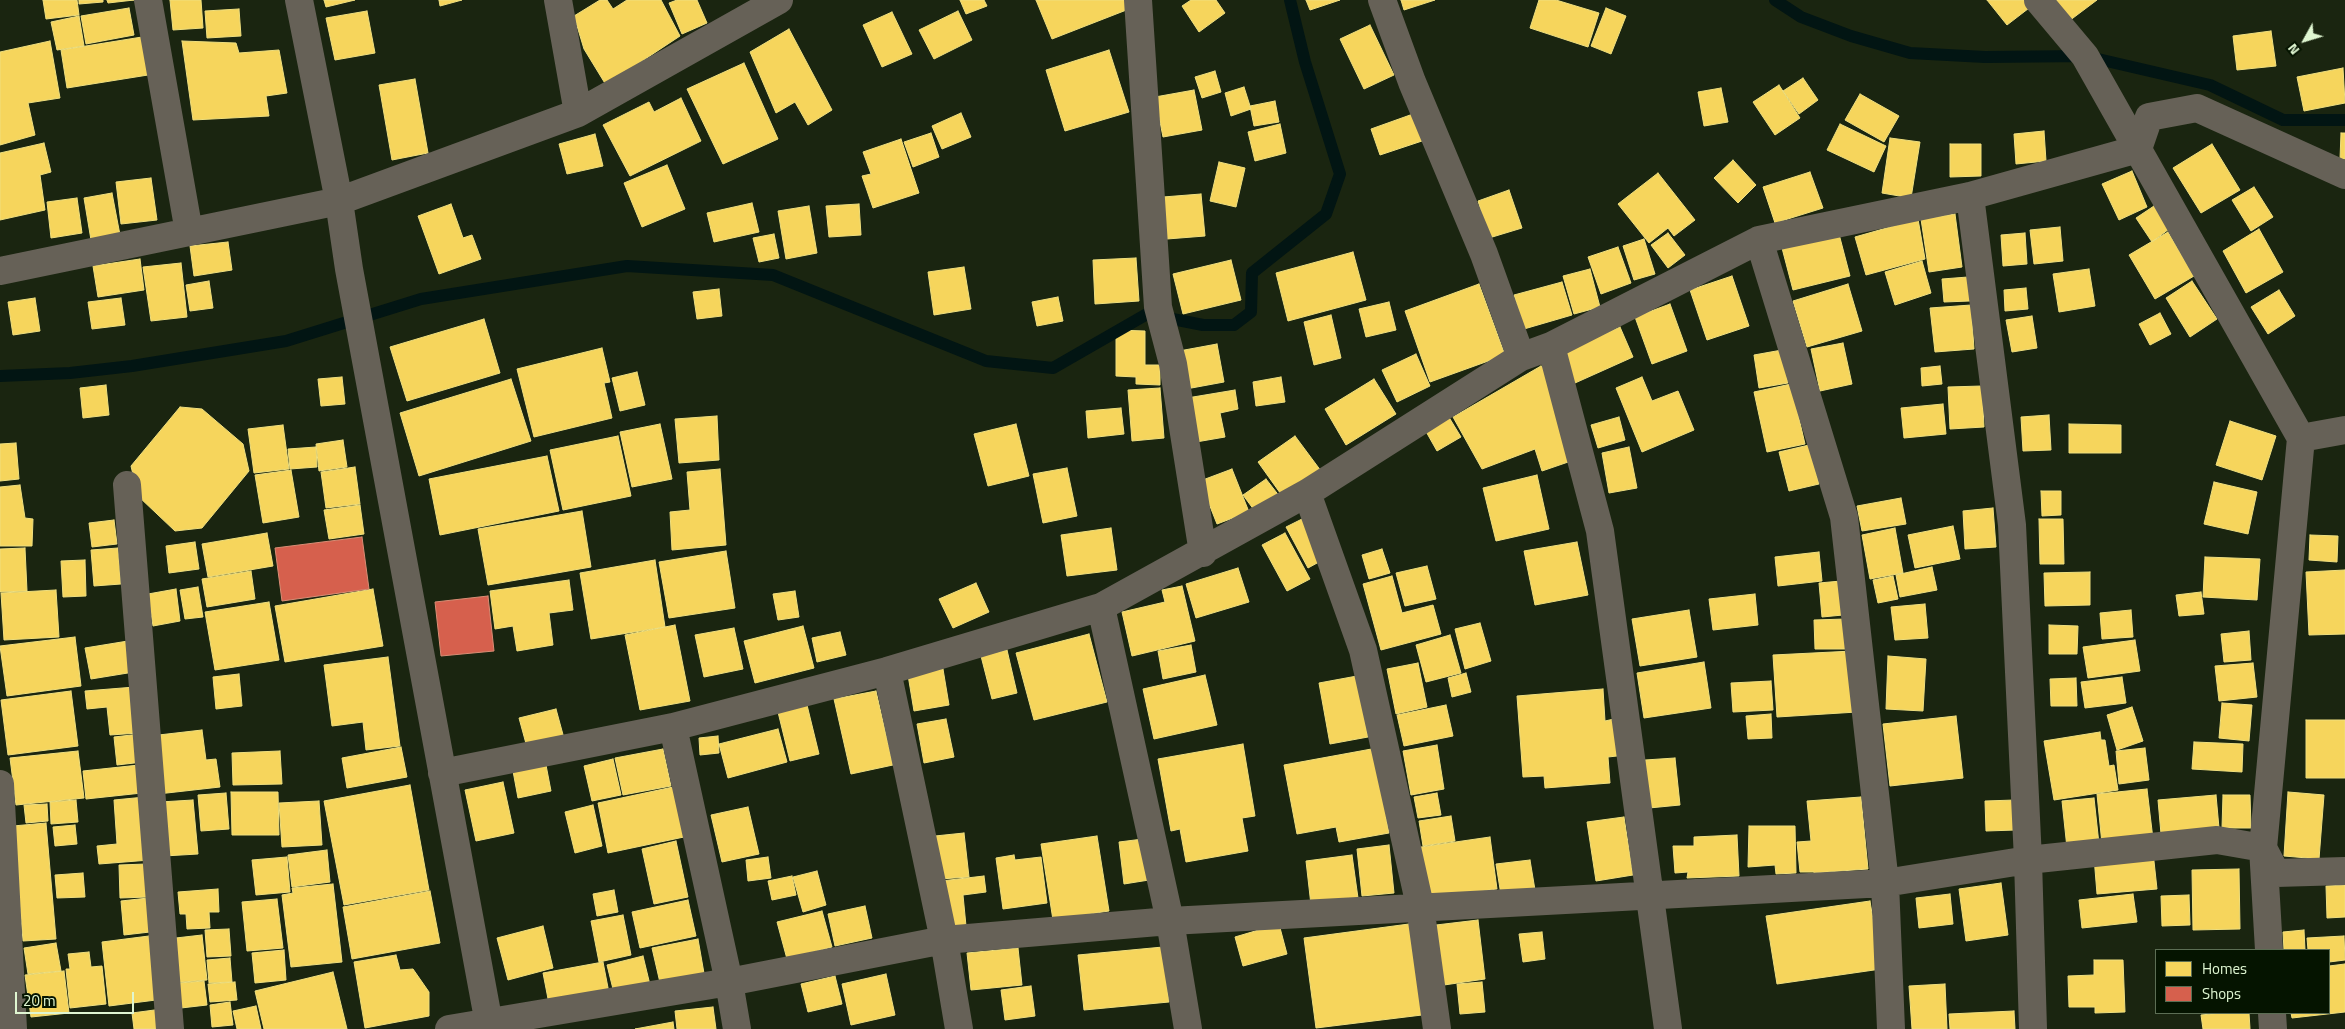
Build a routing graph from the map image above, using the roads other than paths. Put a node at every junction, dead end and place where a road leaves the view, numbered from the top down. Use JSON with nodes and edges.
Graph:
{"nodes":[{"id":1,"x":148,"y":0,"type":"edge"},
{"id":2,"x":300,"y":0,"type":"edge"},
{"id":3,"x":558,"y":0,"type":"edge"},
{"id":4,"x":779,"y":0,"type":"edge"},
{"id":5,"x":1138,"y":0,"type":"edge"},
{"id":6,"x":1382,"y":0,"type":"edge"},
{"id":7,"x":2038,"y":0,"type":"edge"},
{"id":8,"x":578,"y":113,"type":"junction"},
{"id":9,"x":2138,"y":149,"type":"junction"},
{"id":10,"x":2345,"y":176,"type":"edge"},
{"id":11,"x":1970,"y":196,"type":"junction"},
{"id":12,"x":339,"y":201,"type":"junction"},
{"id":13,"x":189,"y":232,"type":"junction"},
{"id":14,"x":1759,"y":240,"type":"junction"},
{"id":15,"x":0,"y":271,"type":"edge"},
{"id":16,"x":1551,"y":346,"type":"junction"},
{"id":17,"x":1521,"y":357,"type":"junction"},
{"id":18,"x":2345,"y":430,"type":"edge"},
{"id":19,"x":2301,"y":438,"type":"junction"},
{"id":20,"x":127,"y":485,"type":"dead end"},
{"id":21,"x":1307,"y":493,"type":"junction"},
{"id":22,"x":1203,"y":553,"type":"junction"},
{"id":23,"x":1101,"y":607,"type":"junction"},
{"id":24,"x":887,"y":671,"type":"junction"},
{"id":25,"x":673,"y":727,"type":"junction"},
{"id":26,"x":442,"y":773,"type":"junction"},
{"id":27,"x":0,"y":784,"type":"edge"},
{"id":28,"x":2263,"y":848,"type":"junction"},
{"id":29,"x":2028,"y":860,"type":"junction"},
{"id":30,"x":2345,"y":870,"type":"edge"},
{"id":31,"x":1885,"y":884,"type":"junction"},
{"id":32,"x":1651,"y":894,"type":"junction"},
{"id":33,"x":1420,"y":906,"type":"junction"},
{"id":34,"x":1170,"y":921,"type":"junction"},
{"id":35,"x":944,"y":940,"type":"junction"},
{"id":36,"x":2269,"y":949,"type":"edge"},
{"id":37,"x":730,"y":982,"type":"junction"},
{"id":38,"x":2272,"y":1014,"type":"edge"},
{"id":39,"x":489,"y":1026,"type":"edge"},
{"id":40,"x":13,"y":1029,"type":"edge"},
{"id":41,"x":170,"y":1029,"type":"edge"},
{"id":42,"x":449,"y":1029,"type":"edge"},
{"id":43,"x":737,"y":1029,"type":"edge"},
{"id":44,"x":959,"y":1029,"type":"edge"},
{"id":45,"x":1188,"y":1029,"type":"edge"},
{"id":46,"x":1437,"y":1029,"type":"edge"},
{"id":47,"x":1668,"y":1029,"type":"edge"},
{"id":48,"x":1890,"y":1029,"type":"edge"},
{"id":49,"x":2033,"y":1029,"type":"edge"},
{"id":50,"x":2273,"y":1029,"type":"edge"}],
"edges":[{"from":1,"to":13,"type":"street"},
{"from":2,"to":12,"type":"street"},
{"from":3,"to":8,"type":"street"},
{"from":4,"to":8,"type":"street"},
{"from":5,"to":22,"type":"street"},
{"from":6,"to":17,"type":"street"},
{"from":7,"to":9,"type":"street"},
{"from":8,"to":12,"type":"street"},
{"from":9,"to":10,"type":"street"},
{"from":9,"to":11,"type":"street"},
{"from":9,"to":19,"type":"street"},
{"from":11,"to":14,"type":"street"},
{"from":11,"to":29,"type":"street"},
{"from":12,"to":13,"type":"street"},
{"from":12,"to":26,"type":"street"},
{"from":13,"to":15,"type":"street"},
{"from":14,"to":16,"type":"street"},
{"from":14,"to":31,"type":"street"},
{"from":16,"to":17,"type":"street"},
{"from":16,"to":32,"type":"street"},
{"from":17,"to":21,"type":"street"},
{"from":18,"to":19,"type":"street"},
{"from":19,"to":28,"type":"street"},
{"from":20,"to":41,"type":"street"},
{"from":21,"to":22,"type":"street"},
{"from":21,"to":33,"type":"street"},
{"from":22,"to":23,"type":"street"},
{"from":23,"to":24,"type":"street"},
{"from":23,"to":34,"type":"street"},
{"from":24,"to":25,"type":"street"},
{"from":24,"to":35,"type":"street"},
{"from":25,"to":26,"type":"street"},
{"from":25,"to":37,"type":"street"},
{"from":26,"to":39,"type":"street"},
{"from":27,"to":40,"type":"street"},
{"from":28,"to":29,"type":"street"},
{"from":28,"to":30,"type":"street"},
{"from":28,"to":36,"type":"street"},
{"from":29,"to":31,"type":"street"},
{"from":29,"to":49,"type":"street"},
{"from":31,"to":32,"type":"street"},
{"from":31,"to":48,"type":"street"},
{"from":32,"to":33,"type":"street"},
{"from":32,"to":47,"type":"street"},
{"from":33,"to":34,"type":"street"},
{"from":33,"to":46,"type":"street"},
{"from":34,"to":35,"type":"street"},
{"from":34,"to":45,"type":"street"},
{"from":35,"to":37,"type":"street"},
{"from":35,"to":44,"type":"street"},
{"from":37,"to":39,"type":"street"},
{"from":37,"to":43,"type":"street"},
{"from":38,"to":50,"type":"street"},
{"from":39,"to":42,"type":"street"}]}
